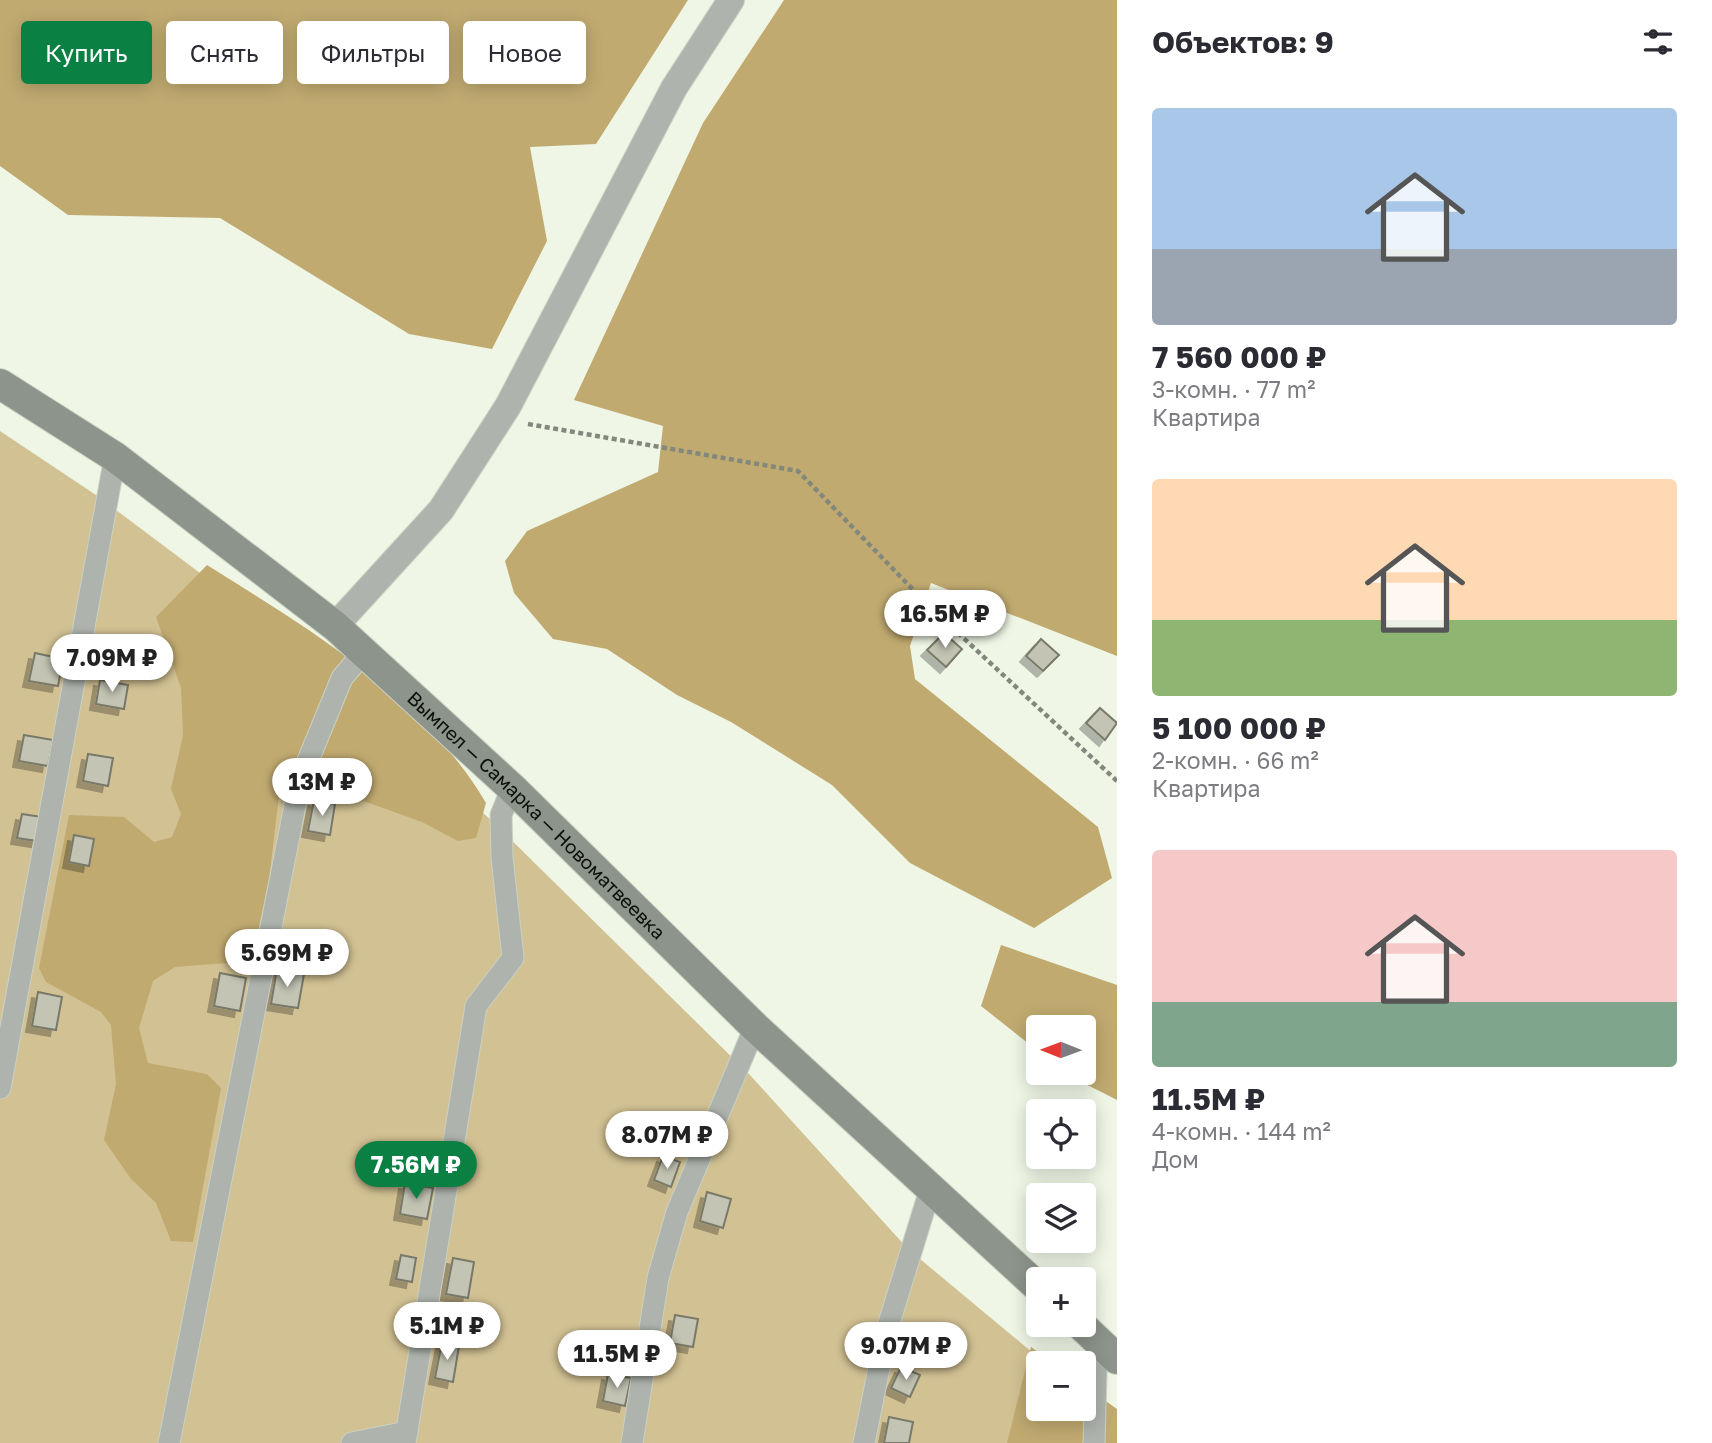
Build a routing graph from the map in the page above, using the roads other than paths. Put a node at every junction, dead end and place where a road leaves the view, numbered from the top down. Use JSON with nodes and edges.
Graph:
{"nodes":[{"id":1,"x":731,"y":0,"type":"edge"},
{"id":2,"x":0,"y":384,"type":"edge"},
{"id":3,"x":115,"y":457,"type":"junction"},
{"id":4,"x":335,"y":626,"type":"junction"},
{"id":5,"x":363,"y":653,"type":"junction"},
{"id":6,"x":512,"y":788,"type":"junction"},
{"id":7,"x":755,"y":1027,"type":"junction"},
{"id":8,"x":0,"y":1088,"type":"edge"},
{"id":9,"x":930,"y":1190,"type":"junction"},
{"id":10,"x":1026,"y":1276,"type":"edge"},
{"id":11,"x":1098,"y":1341,"type":"edge"},
{"id":12,"x":406,"y":1438,"type":"edge"},
{"id":13,"x":169,"y":1443,"type":"edge"},
{"id":14,"x":352,"y":1443,"type":"edge"},
{"id":15,"x":632,"y":1443,"type":"edge"},
{"id":16,"x":864,"y":1443,"type":"edge"},
{"id":17,"x":1094,"y":1443,"type":"edge"}],
"edges":[{"from":1,"to":4,"type":"street"},
{"from":2,"to":3,"type":"main road","name":"Вымпел — Самарка — Новоматвеевка"},
{"from":3,"to":4,"type":"main road","name":"Вымпел — Самарка — Новоматвеевка"},
{"from":3,"to":8,"type":"street"},
{"from":4,"to":5,"type":"main road","name":"Вымпел — Самарка — Новоматвеевка"},
{"from":5,"to":6,"type":"main road","name":"Вымпел — Самарка — Новоматвеевка"},
{"from":5,"to":13,"type":"street"},
{"from":6,"to":7,"type":"main road","name":"Вымпел — Самарка — Новоматвеевка"},
{"from":6,"to":12,"type":"street"},
{"from":7,"to":9,"type":"main road","name":"Вымпел — Самарка — Новоматвеевка"},
{"from":7,"to":15,"type":"street"},
{"from":9,"to":10,"type":"main road","name":"Вымпел — Самарка — Новоматвеевка"},
{"from":9,"to":16,"type":"street"},
{"from":11,"to":17,"type":"street"},
{"from":12,"to":14,"type":"street"}]}
